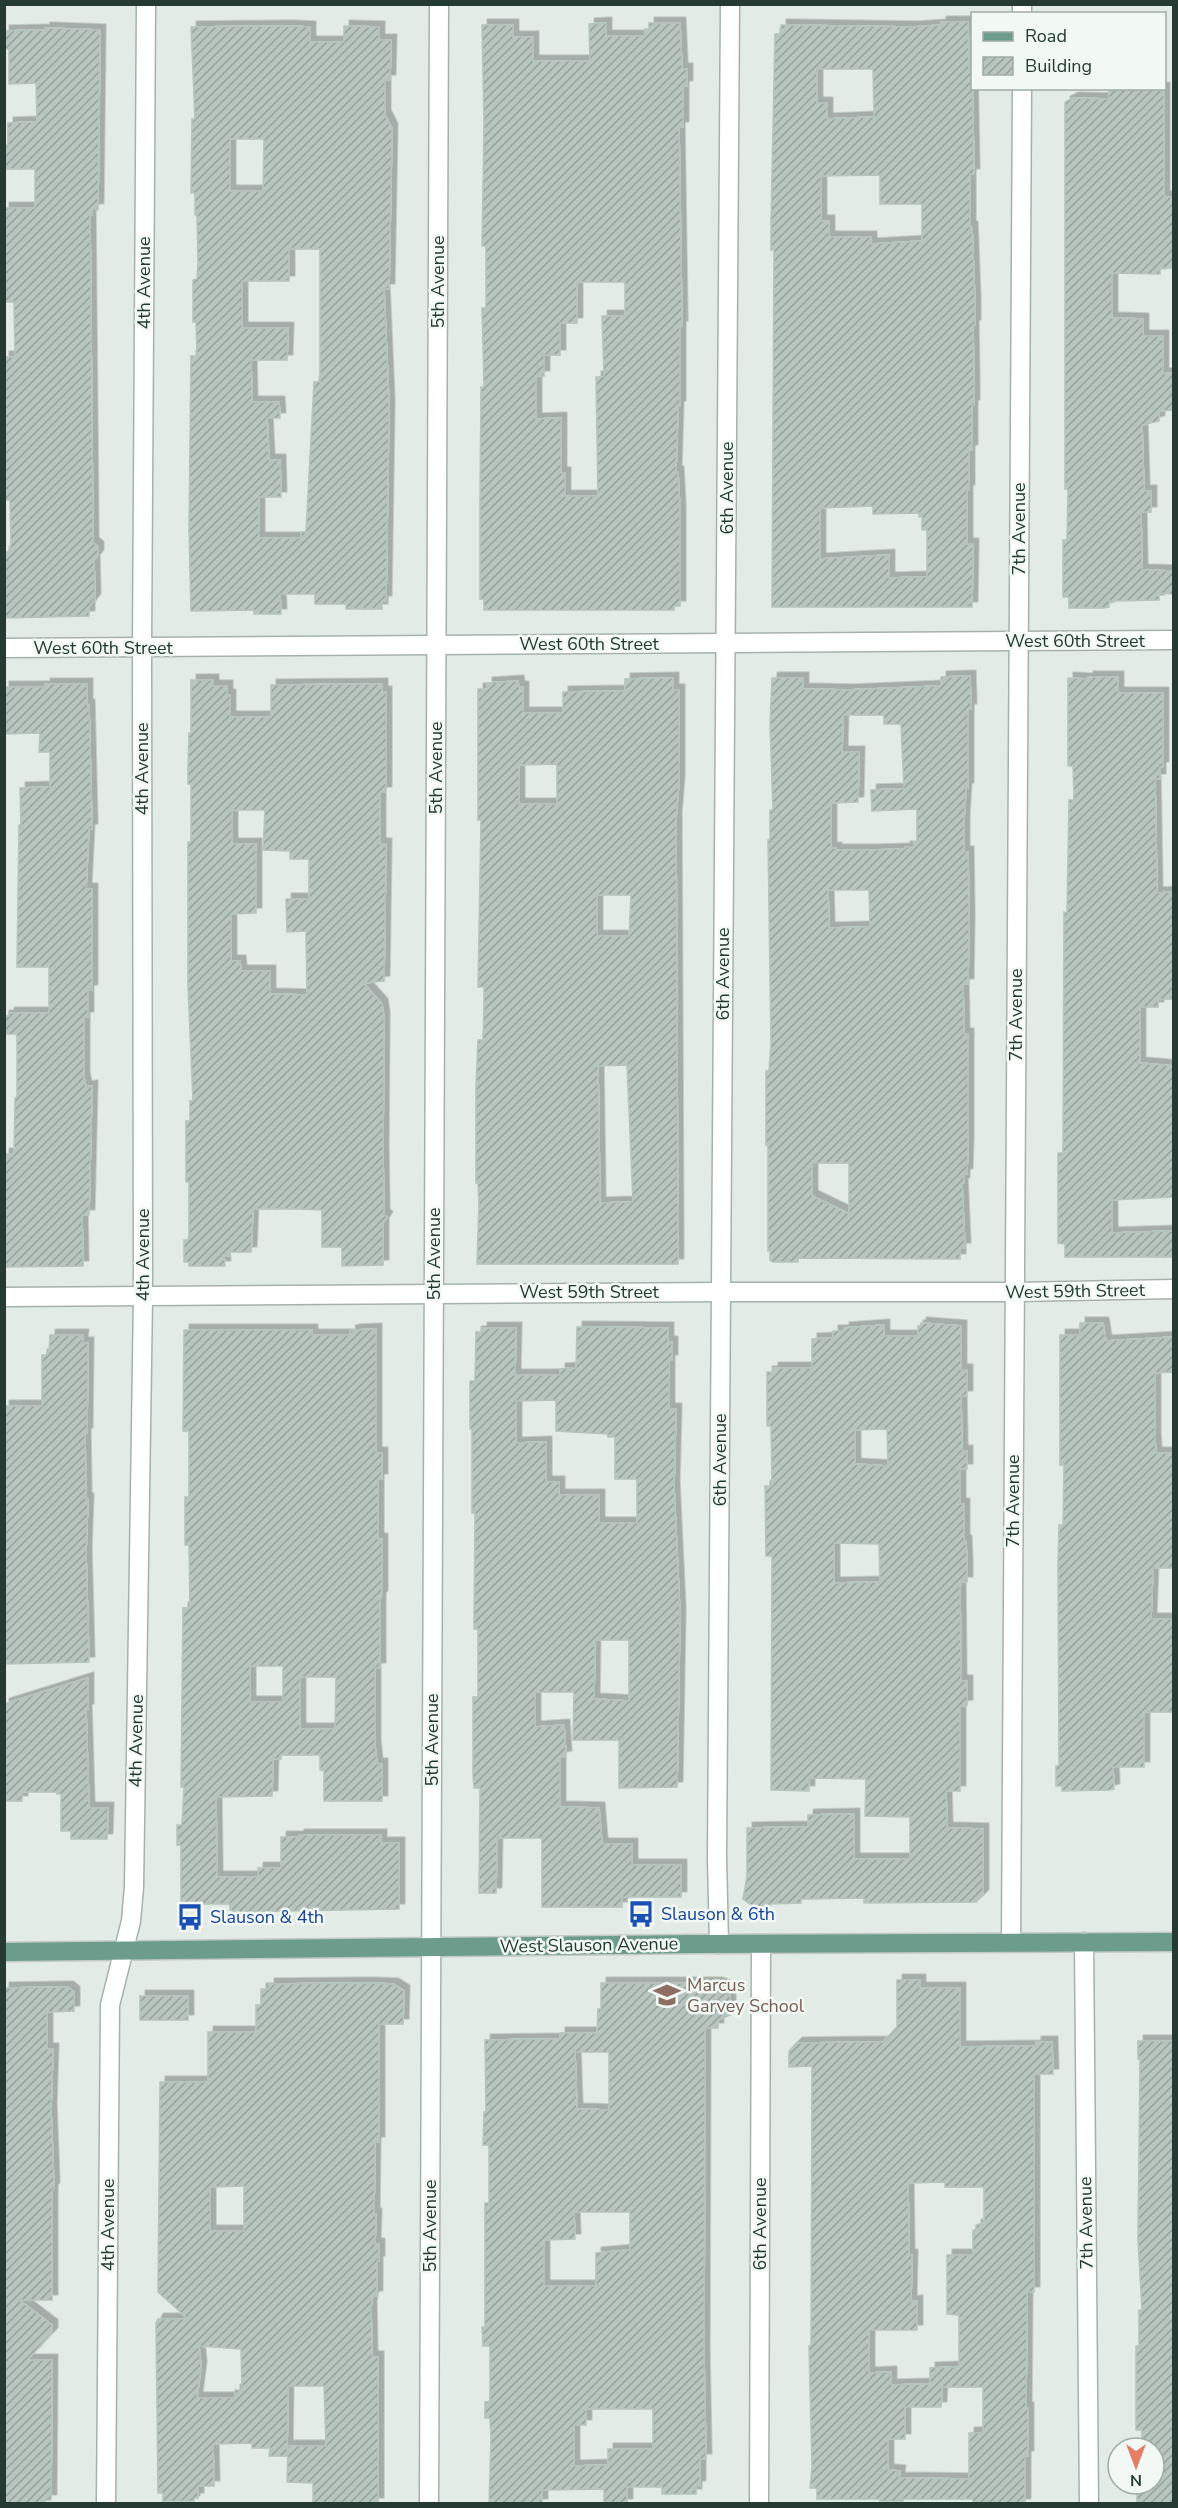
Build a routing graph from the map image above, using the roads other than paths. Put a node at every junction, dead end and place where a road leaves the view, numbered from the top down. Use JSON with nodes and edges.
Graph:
{"nodes":[{"id":1,"x":146,"y":4,"type":"edge"},
{"id":2,"x":439,"y":4,"type":"edge"},
{"id":3,"x":730,"y":4,"type":"edge"},
{"id":4,"x":1022,"y":90,"type":"edge"},
{"id":5,"x":1173,"y":640,"type":"edge"},
{"id":6,"x":1018,"y":641,"type":"junction"},
{"id":7,"x":726,"y":643,"type":"junction"},
{"id":8,"x":437,"y":645,"type":"junction"},
{"id":9,"x":4,"y":648,"type":"edge"},
{"id":10,"x":142,"y":648,"type":"junction"},
{"id":11,"x":1173,"y":1289,"type":"edge"},
{"id":12,"x":721,"y":1292,"type":"junction"},
{"id":13,"x":1015,"y":1292,"type":"junction"},
{"id":14,"x":434,"y":1293,"type":"junction"},
{"id":15,"x":144,"y":1297,"type":"junction"},
{"id":16,"x":4,"y":1298,"type":"edge"},
{"id":17,"x":1011,"y":1942,"type":"junction"},
{"id":18,"x":1084,"y":1942,"type":"junction"},
{"id":19,"x":1173,"y":1942,"type":"edge"},
{"id":20,"x":719,"y":1944,"type":"junction"},
{"id":21,"x":761,"y":1944,"type":"junction"},
{"id":22,"x":431,"y":1947,"type":"junction"},
{"id":23,"x":123,"y":1951,"type":"junction"},
{"id":24,"x":4,"y":1952,"type":"edge"},
{"id":25,"x":106,"y":2504,"type":"edge"},
{"id":26,"x":429,"y":2504,"type":"edge"},
{"id":27,"x":759,"y":2504,"type":"edge"},
{"id":28,"x":1089,"y":2504,"type":"edge"}],
"edges":[{"from":1,"to":10,"type":"street","name":"4th Avenue"},
{"from":2,"to":8,"type":"street","name":"5th Avenue"},
{"from":3,"to":7,"type":"street","name":"6th Avenue"},
{"from":4,"to":6,"type":"street","name":"7th Avenue"},
{"from":5,"to":6,"type":"street","name":"West 60th Street"},
{"from":6,"to":7,"type":"street","name":"West 60th Street"},
{"from":6,"to":13,"type":"street","name":"7th Avenue"},
{"from":7,"to":8,"type":"street","name":"West 60th Street"},
{"from":7,"to":12,"type":"street","name":"6th Avenue"},
{"from":8,"to":10,"type":"street","name":"West 60th Street"},
{"from":8,"to":14,"type":"street","name":"5th Avenue"},
{"from":9,"to":10,"type":"street","name":"West 60th Street"},
{"from":10,"to":15,"type":"street","name":"4th Avenue"},
{"from":11,"to":13,"type":"street","name":"West 59th Street"},
{"from":12,"to":13,"type":"street","name":"West 59th Street"},
{"from":12,"to":14,"type":"street","name":"West 59th Street"},
{"from":12,"to":20,"type":"street","name":"6th Avenue"},
{"from":13,"to":17,"type":"street","name":"7th Avenue"},
{"from":14,"to":15,"type":"street","name":"West 59th Street"},
{"from":14,"to":22,"type":"street","name":"5th Avenue"},
{"from":15,"to":16,"type":"street","name":"West 59th Street"},
{"from":15,"to":23,"type":"street","name":"4th Avenue"},
{"from":17,"to":18,"type":"main road","name":"West Slauson Avenue"},
{"from":17,"to":21,"type":"main road","name":"West Slauson Avenue"},
{"from":18,"to":19,"type":"main road","name":"West Slauson Avenue"},
{"from":18,"to":28,"type":"street","name":"7th Avenue"},
{"from":20,"to":21,"type":"main road","name":"West Slauson Avenue"},
{"from":20,"to":22,"type":"main road","name":"West Slauson Avenue"},
{"from":21,"to":27,"type":"street","name":"6th Avenue"},
{"from":22,"to":23,"type":"main road","name":"West Slauson Avenue"},
{"from":22,"to":26,"type":"street","name":"5th Avenue"},
{"from":23,"to":24,"type":"main road","name":"West Slauson Avenue"},
{"from":23,"to":25,"type":"street","name":"4th Avenue"}]}
